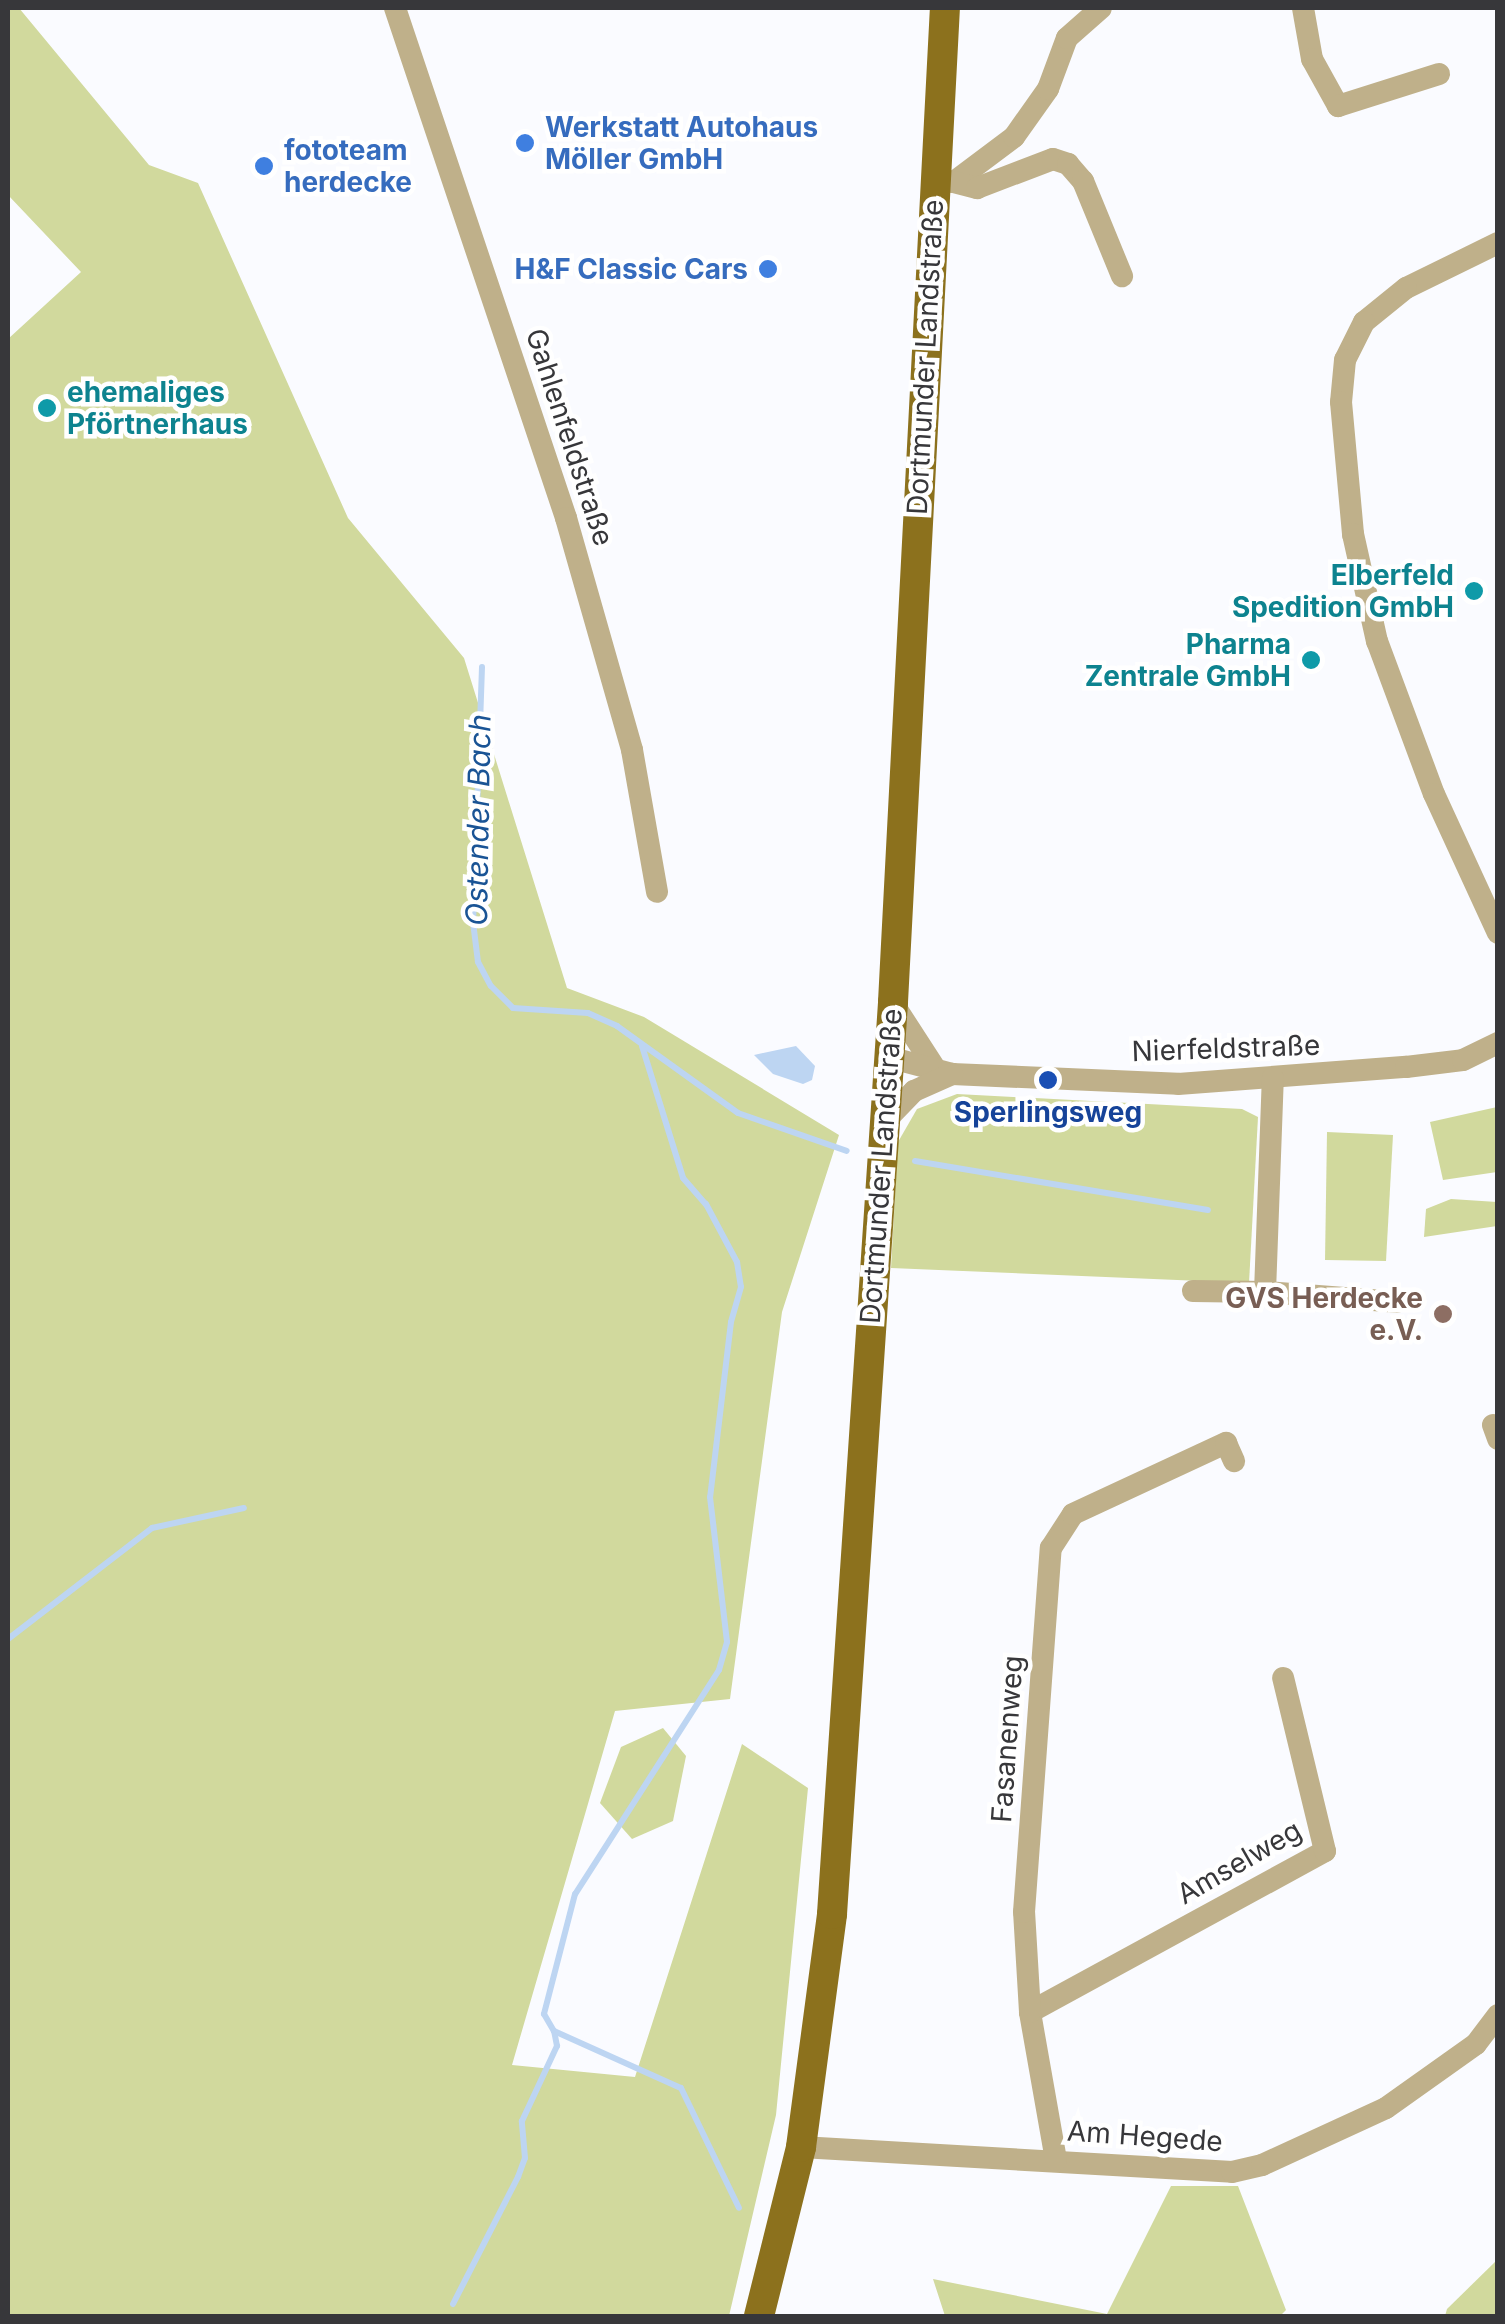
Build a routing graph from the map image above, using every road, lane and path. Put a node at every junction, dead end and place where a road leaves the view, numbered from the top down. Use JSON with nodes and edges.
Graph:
{"nodes":[{"id":1,"x":395,"y":8,"type":"edge"},
{"id":2,"x":945,"y":8,"type":"edge"},
{"id":3,"x":1101,"y":8,"type":"edge"},
{"id":4,"x":1303,"y":8,"type":"edge"},
{"id":5,"x":1439,"y":74,"type":"dead end"},
{"id":6,"x":944,"y":181,"type":"junction"},
{"id":7,"x":1498,"y":243,"type":"edge"},
{"id":8,"x":1122,"y":276,"type":"dead end"},
{"id":9,"x":657,"y":892,"type":"dead end"},
{"id":10,"x":1498,"y":934,"type":"edge"},
{"id":11,"x":892,"y":1002,"type":"junction"},
{"id":12,"x":1498,"y":1043,"type":"edge"},
{"id":13,"x":888,"y":1057,"type":"junction"},
{"id":14,"x":943,"y":1069,"type":"junction"},
{"id":15,"x":1273,"y":1078,"type":"junction"},
{"id":16,"x":884,"y":1122,"type":"junction"},
{"id":17,"x":1194,"y":1292,"type":"dead end"},
{"id":18,"x":1264,"y":1292,"type":"junction"},
{"id":19,"x":1397,"y":1302,"type":"dead end"},
{"id":20,"x":1234,"y":1461,"type":"dead end"},
{"id":21,"x":1283,"y":1678,"type":"dead end"},
{"id":22,"x":1030,"y":2012,"type":"junction"},
{"id":23,"x":1498,"y":2015,"type":"edge"},
{"id":24,"x":1498,"y":2032,"type":"edge"},
{"id":25,"x":1476,"y":2044,"type":"junction"},
{"id":26,"x":801,"y":2147,"type":"junction"},
{"id":27,"x":1056,"y":2160,"type":"junction"},
{"id":28,"x":759,"y":2316,"type":"edge"}],
"edges":[{"from":1,"to":9,"type":"street","name":"Gahlenfeldstraße"},
{"from":2,"to":6,"type":"main road","name":"Dortmunder Landstraße"},
{"from":3,"to":6,"type":"street"},
{"from":4,"to":5,"type":"street"},
{"from":6,"to":8,"type":"street"},
{"from":6,"to":11,"type":"main road","name":"Dortmunder Landstraße"},
{"from":7,"to":10,"type":"street"},
{"from":11,"to":13,"type":"main road","name":"Dortmunder Landstraße"},
{"from":11,"to":14,"type":"street"},
{"from":12,"to":15,"type":"street","name":"Nierfeldstraße"},
{"from":13,"to":14,"type":"street","name":"Nierfeldstraße"},
{"from":13,"to":16,"type":"main road","name":"Dortmunder Landstraße"},
{"from":14,"to":15,"type":"street","name":"Nierfeldstraße"},
{"from":14,"to":16,"type":"street"},
{"from":15,"to":18,"type":"street"},
{"from":16,"to":26,"type":"main road","name":"Dortmunder Landstraße"},
{"from":17,"to":18,"type":"street"},
{"from":18,"to":19,"type":"street"},
{"from":20,"to":22,"type":"street","name":"Fasanenweg"},
{"from":21,"to":22,"type":"street","name":"Amselweg"},
{"from":22,"to":27,"type":"street","name":"Fasanenweg"},
{"from":23,"to":25,"type":"street","name":"Am Hegede"},
{"from":24,"to":25,"type":"street"},
{"from":25,"to":27,"type":"street","name":"Am Hegede"},
{"from":26,"to":27,"type":"street","name":"Am Hegede"},
{"from":26,"to":28,"type":"main road","name":"Dortmunder Landstraße"}]}
